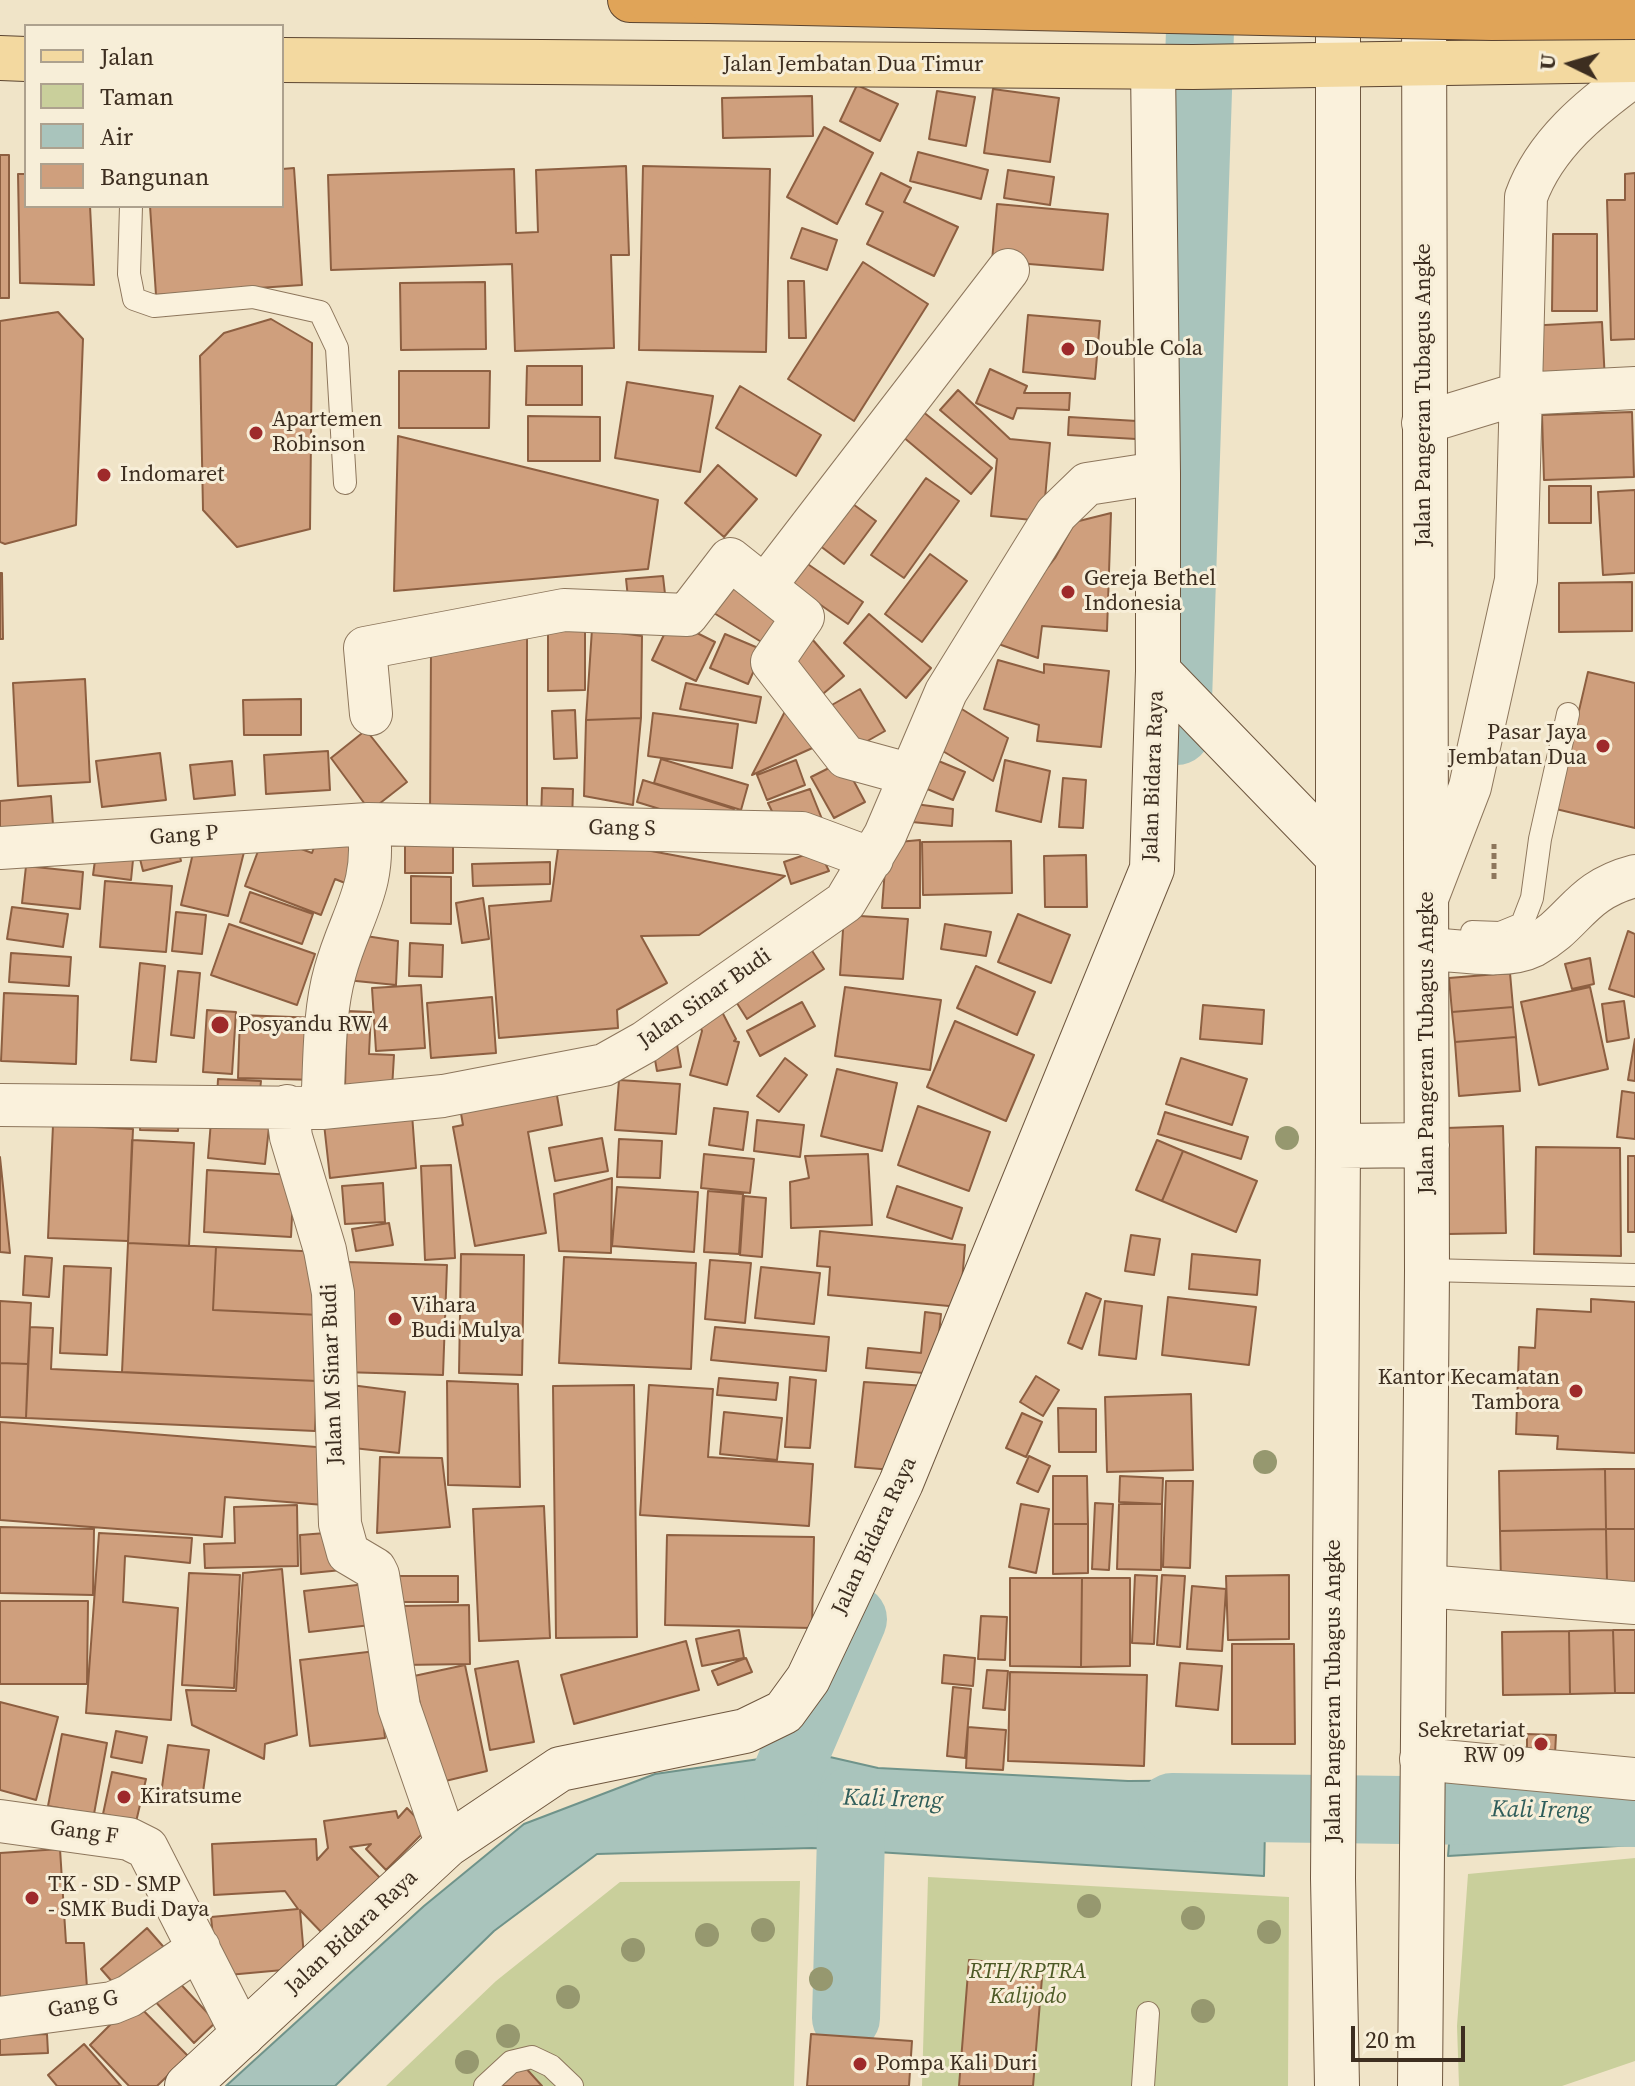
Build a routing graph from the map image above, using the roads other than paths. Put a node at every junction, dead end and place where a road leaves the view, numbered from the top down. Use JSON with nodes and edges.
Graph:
{"nodes":[{"id":1,"x":630,"y":0,"type":"edge"},
{"id":2,"x":1338,"y":0,"type":"edge"},
{"id":3,"x":1424,"y":0,"type":"edge"},
{"id":4,"x":1575,"y":0,"type":"edge"},
{"id":5,"x":709,"y":1,"type":"edge"},
{"id":6,"x":1635,"y":17,"type":"edge"},
{"id":7,"x":0,"y":58,"type":"edge"},
{"id":8,"x":1635,"y":58,"type":"edge"},
{"id":9,"x":24,"y":59,"type":"edge"},
{"id":10,"x":284,"y":60,"type":"edge"},
{"id":11,"x":1425,"y":63,"type":"junction"},
{"id":12,"x":1338,"y":64,"type":"junction"},
{"id":13,"x":1173,"y":67,"type":"junction"},
{"id":14,"x":1635,"y":75,"type":"edge"},
{"id":15,"x":131,"y":208,"type":"edge"},
{"id":16,"x":1008,"y":270,"type":"dead end"},
{"id":17,"x":1635,"y":388,"type":"edge"},
{"id":18,"x":1518,"y":394,"type":"junction"},
{"id":19,"x":1423,"y":423,"type":"junction"},
{"id":20,"x":1158,"y":473,"type":"junction"},
{"id":21,"x":345,"y":483,"type":"dead end"},
{"id":22,"x":765,"y":586,"type":"junction"},
{"id":23,"x":1166,"y":679,"type":"junction"},
{"id":24,"x":371,"y":714,"type":"dead end"},
{"id":25,"x":1568,"y":714,"type":"dead end"},
{"id":26,"x":908,"y":774,"type":"junction"},
{"id":27,"x":368,"y":824,"type":"junction"},
{"id":28,"x":0,"y":848,"type":"edge"},
{"id":29,"x":1337,"y":856,"type":"junction"},
{"id":30,"x":872,"y":859,"type":"junction"},
{"id":31,"x":1635,"y":876,"type":"edge"},
{"id":32,"x":1427,"y":926,"type":"junction"},
{"id":33,"x":0,"y":1105,"type":"edge"},
{"id":34,"x":304,"y":1107,"type":"junction"},
{"id":35,"x":1427,"y":1145,"type":"junction"},
{"id":36,"x":1338,"y":1146,"type":"junction"},
{"id":37,"x":1427,"y":1270,"type":"junction"},
{"id":38,"x":1635,"y":1275,"type":"edge"},
{"id":39,"x":1425,"y":1586,"type":"junction"},
{"id":40,"x":1635,"y":1603,"type":"edge"},
{"id":41,"x":1421,"y":1769,"type":"junction"},
{"id":42,"x":1635,"y":1779,"type":"edge"},
{"id":43,"x":0,"y":1821,"type":"edge"},
{"id":44,"x":447,"y":1845,"type":"junction"},
{"id":45,"x":199,"y":1948,"type":"junction"},
{"id":46,"x":1148,"y":2013,"type":"dead end"},
{"id":47,"x":0,"y":2018,"type":"edge"},
{"id":48,"x":243,"y":2036,"type":"junction"},
{"id":49,"x":187,"y":2086,"type":"edge"},
{"id":50,"x":485,"y":2086,"type":"edge"},
{"id":51,"x":572,"y":2086,"type":"edge"},
{"id":52,"x":1143,"y":2086,"type":"edge"},
{"id":53,"x":1337,"y":2086,"type":"edge"},
{"id":54,"x":1420,"y":2086,"type":"edge"}],
"edges":[{"from":1,"to":5,"type":"highway"},
{"from":2,"to":12,"type":"main road","name":"Jalan Pangeran Tubagus Angke"},
{"from":3,"to":11,"type":"main road","name":"Jalan Pangeran Tubagus Angke"},
{"from":4,"to":8,"type":"main road"},
{"from":5,"to":6,"type":"highway","bridge":true},
{"from":7,"to":9,"type":"main road"},
{"from":8,"to":11,"type":"main road","name":"Jalan Jembatan Dua Timur"},
{"from":10,"to":13,"type":"main road","name":"Jalan Jembatan Dua Timur"},
{"from":11,"to":12,"type":"main road","name":"Jalan Jembatan Dua Timur"},
{"from":11,"to":19,"type":"main road","name":"Jalan Pangeran Tubagus Angke"},
{"from":12,"to":13,"type":"main road","name":"Jalan Jembatan Dua Timur"},
{"from":12,"to":29,"type":"main road","name":"Jalan Pangeran Tubagus Angke"},
{"from":13,"to":20,"type":"main road","name":"Jalan Bidara Raya"},
{"from":14,"to":18,"type":"street"},
{"from":15,"to":21,"type":"lane"},
{"from":16,"to":22,"type":"street"},
{"from":17,"to":18,"type":"street"},
{"from":18,"to":19,"type":"street"},
{"from":18,"to":32,"type":"street"},
{"from":19,"to":32,"type":"main road","name":"Jalan Pangeran Tubagus Angke"},
{"from":20,"to":23,"type":"main road","name":"Jalan Bidara Raya"},
{"from":20,"to":26,"type":"street","name":"Jalan Sinar Budi"},
{"from":22,"to":24,"type":"street"},
{"from":22,"to":26,"type":"street"},
{"from":23,"to":29,"type":"main road","name":"Jalan Bidara Raya"},
{"from":23,"to":44,"type":"main road","name":"Jalan Bidara Raya"},
{"from":25,"to":32,"type":"lane"},
{"from":26,"to":30,"type":"street","name":"Jalan Sinar Budi"},
{"from":27,"to":28,"type":"street","name":"Gang P"},
{"from":27,"to":30,"type":"street","name":"Gang S"},
{"from":27,"to":34,"type":"street","name":"Jalan M Sinar Budi"},
{"from":29,"to":36,"type":"main road","name":"Jalan Pangeran Tubagus Angke"},
{"from":30,"to":34,"type":"street","name":"Jalan Sinar Budi"},
{"from":31,"to":32,"type":"street"},
{"from":32,"to":35,"type":"main road","name":"Jalan Pangeran Tubagus Angke"},
{"from":33,"to":34,"type":"street","name":"Jalan Sinar Budi"},
{"from":34,"to":44,"type":"street","name":"Jalan M Sinar Budi"},
{"from":35,"to":36,"type":"main road"},
{"from":35,"to":37,"type":"main road","name":"Jalan Pangeran Tubagus Angke"},
{"from":36,"to":53,"type":"main road","name":"Jalan Pangeran Tubagus Angke"},
{"from":37,"to":38,"type":"lane"},
{"from":37,"to":39,"type":"main road","name":"Jalan Pangeran Tubagus Angke"},
{"from":39,"to":40,"type":"street"},
{"from":39,"to":41,"type":"main road","name":"Jalan Pangeran Tubagus Angke"},
{"from":41,"to":42,"type":"street"},
{"from":41,"to":54,"type":"main road","name":"Jalan Pangeran Tubagus Angke"},
{"from":43,"to":45,"type":"street","name":"Gang F"},
{"from":44,"to":48,"type":"main road","name":"Jalan Bidara Raya"},
{"from":45,"to":47,"type":"street","name":"Gang G"},
{"from":45,"to":48,"type":"street","name":"Gang F"},
{"from":46,"to":52,"type":"lane"},
{"from":48,"to":49,"type":"main road","name":"Jalan Bidara Raya"},
{"from":50,"to":51,"type":"lane"}]}
